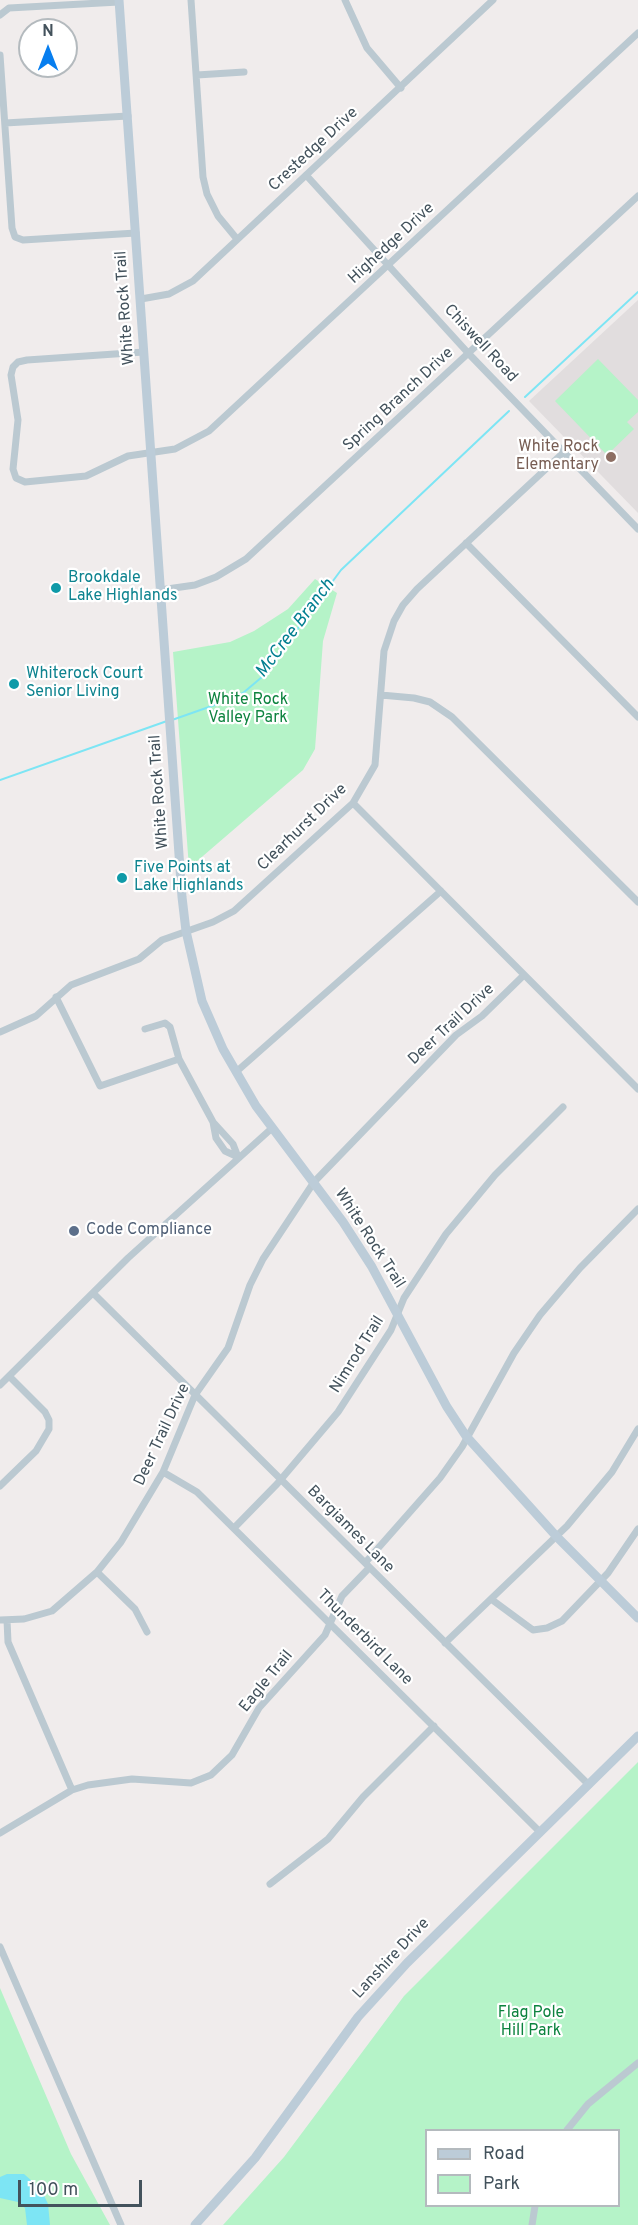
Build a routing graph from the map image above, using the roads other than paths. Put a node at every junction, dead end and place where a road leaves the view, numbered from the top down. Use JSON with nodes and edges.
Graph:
{"nodes":[{"id":1,"x":191,"y":0,"type":"edge"},
{"id":2,"x":345,"y":0,"type":"edge"},
{"id":3,"x":481,"y":0,"type":"edge"},
{"id":4,"x":493,"y":0,"type":"edge"},
{"id":5,"x":119,"y":1,"type":"edge"},
{"id":6,"x":486,"y":7,"type":"junction"},
{"id":7,"x":1,"y":13,"type":"edge"},
{"id":8,"x":638,"y":33,"type":"edge"},
{"id":9,"x":0,"y":55,"type":"edge"},
{"id":10,"x":244,"y":72,"type":"dead end"},
{"id":11,"x":196,"y":75,"type":"junction"},
{"id":12,"x":401,"y":88,"type":"junction"},
{"id":13,"x":128,"y":116,"type":"junction"},
{"id":14,"x":5,"y":123,"type":"junction"},
{"id":15,"x":306,"y":176,"type":"junction"},
{"id":16,"x":638,"y":196,"type":"edge"},
{"id":17,"x":136,"y":233,"type":"junction"},
{"id":18,"x":237,"y":239,"type":"junction"},
{"id":19,"x":388,"y":266,"type":"junction"},
{"id":20,"x":141,"y":299,"type":"junction"},
{"id":21,"x":144,"y":352,"type":"junction"},
{"id":22,"x":469,"y":354,"type":"junction"},
{"id":23,"x":152,"y":452,"type":"junction"},
{"id":24,"x":563,"y":453,"type":"junction"},
{"id":25,"x":638,"y":529,"type":"edge"},
{"id":26,"x":466,"y":543,"type":"junction"},
{"id":27,"x":160,"y":590,"type":"junction"},
{"id":28,"x":381,"y":695,"type":"junction"},
{"id":29,"x":638,"y":717,"type":"edge"},
{"id":30,"x":353,"y":803,"type":"junction"},
{"id":31,"x":441,"y":891,"type":"junction"},
{"id":32,"x":638,"y":902,"type":"edge"},
{"id":33,"x":186,"y":931,"type":"junction"},
{"id":34,"x":524,"y":975,"type":"junction"},
{"id":35,"x":56,"y":997,"type":"junction"},
{"id":36,"x":145,"y":1029,"type":"dead end"},
{"id":37,"x":0,"y":1032,"type":"edge"},
{"id":38,"x":179,"y":1059,"type":"junction"},
{"id":39,"x":236,"y":1071,"type":"junction"},
{"id":40,"x":638,"y":1089,"type":"edge"},
{"id":41,"x":563,"y":1107,"type":"dead end"},
{"id":42,"x":271,"y":1129,"type":"junction"},
{"id":43,"x":238,"y":1158,"type":"junction"},
{"id":44,"x":314,"y":1182,"type":"junction"},
{"id":45,"x":638,"y":1209,"type":"edge"},
{"id":46,"x":93,"y":1293,"type":"junction"},
{"id":47,"x":398,"y":1314,"type":"junction"},
{"id":48,"x":10,"y":1377,"type":"junction"},
{"id":49,"x":0,"y":1385,"type":"edge"},
{"id":50,"x":195,"y":1395,"type":"junction"},
{"id":51,"x":638,"y":1429,"type":"edge"},
{"id":52,"x":466,"y":1436,"type":"junction"},
{"id":53,"x":163,"y":1472,"type":"junction"},
{"id":54,"x":280,"y":1479,"type":"junction"},
{"id":55,"x":0,"y":1486,"type":"edge"},
{"id":56,"x":234,"y":1528,"type":"junction"},
{"id":57,"x":638,"y":1529,"type":"edge"},
{"id":58,"x":557,"y":1537,"type":"junction"},
{"id":59,"x":367,"y":1566,"type":"junction"},
{"id":60,"x":97,"y":1572,"type":"junction"},
{"id":61,"x":600,"y":1581,"type":"junction"},
{"id":62,"x":491,"y":1599,"type":"junction"},
{"id":63,"x":638,"y":1618,"type":"edge"},
{"id":64,"x":4,"y":1620,"type":"edge"},
{"id":65,"x":330,"y":1624,"type":"junction"},
{"id":66,"x":147,"y":1632,"type":"dead end"},
{"id":67,"x":445,"y":1643,"type":"junction"},
{"id":68,"x":434,"y":1726,"type":"junction"},
{"id":69,"x":638,"y":1736,"type":"edge"},
{"id":70,"x":589,"y":1785,"type":"junction"},
{"id":71,"x":72,"y":1790,"type":"junction"},
{"id":72,"x":540,"y":1832,"type":"junction"},
{"id":73,"x":0,"y":1833,"type":"edge"},
{"id":74,"x":270,"y":1884,"type":"dead end"},
{"id":75,"x":0,"y":1947,"type":"edge"},
{"id":76,"x":638,"y":2063,"type":"edge"},
{"id":77,"x":568,"y":2129,"type":"edge"},
{"id":78,"x":536,"y":2207,"type":"edge"},
{"id":79,"x":121,"y":2225,"type":"edge"},
{"id":80,"x":195,"y":2225,"type":"edge"},
{"id":81,"x":532,"y":2225,"type":"edge"}],
"edges":[{"from":1,"to":11,"type":"street"},
{"from":2,"to":12,"type":"street"},
{"from":3,"to":6,"type":"street"},
{"from":4,"to":6,"type":"street","name":"Crestedge Drive"},
{"from":5,"to":7,"type":"street"},
{"from":5,"to":13,"type":"street","name":"White Rock Trail"},
{"from":6,"to":12,"type":"street","name":"Crestedge Drive"},
{"from":8,"to":19,"type":"street","name":"Highedge Drive"},
{"from":9,"to":14,"type":"street"},
{"from":10,"to":11,"type":"street"},
{"from":11,"to":18,"type":"street"},
{"from":12,"to":15,"type":"street","name":"Crestedge Drive"},
{"from":13,"to":14,"type":"street"},
{"from":13,"to":17,"type":"street","name":"White Rock Trail"},
{"from":14,"to":17,"type":"street"},
{"from":15,"to":18,"type":"street","name":"Crestedge Drive"},
{"from":15,"to":19,"type":"street","name":"Chiswell Road"},
{"from":16,"to":22,"type":"street","name":"Spring Branch Drive"},
{"from":17,"to":20,"type":"street","name":"White Rock Trail"},
{"from":18,"to":20,"type":"street","name":"Crestedge Drive"},
{"from":19,"to":22,"type":"street","name":"Chiswell Road"},
{"from":19,"to":23,"type":"street","name":"Highedge Drive"},
{"from":20,"to":21,"type":"street","name":"White Rock Trail"},
{"from":21,"to":23,"type":"street","name":"White Rock Trail"},
{"from":21,"to":23,"type":"street","name":"Highedge Drive"},
{"from":22,"to":24,"type":"street","name":"Chiswell Road"},
{"from":22,"to":27,"type":"street","name":"Spring Branch Drive"},
{"from":23,"to":27,"type":"street","name":"White Rock Trail"},
{"from":24,"to":25,"type":"street","name":"Chiswell Road"},
{"from":24,"to":26,"type":"street","name":"Clearhurst Drive"},
{"from":26,"to":28,"type":"street","name":"Clearhurst Drive"},
{"from":26,"to":29,"type":"street"},
{"from":27,"to":33,"type":"street","name":"White Rock Trail"},
{"from":28,"to":30,"type":"street","name":"Clearhurst Drive"},
{"from":28,"to":32,"type":"street"},
{"from":30,"to":31,"type":"street"},
{"from":30,"to":33,"type":"street","name":"Clearhurst Drive"},
{"from":31,"to":34,"type":"street"},
{"from":31,"to":39,"type":"street"},
{"from":33,"to":35,"type":"street","name":"Clearhurst Drive"},
{"from":33,"to":39,"type":"street","name":"White Rock Trail"},
{"from":34,"to":40,"type":"street"},
{"from":34,"to":44,"type":"street","name":"Deer Trail Drive"},
{"from":35,"to":37,"type":"street","name":"Clearhurst Drive"},
{"from":35,"to":38,"type":"street"},
{"from":36,"to":38,"type":"street"},
{"from":38,"to":43,"type":"street"},
{"from":39,"to":42,"type":"street","name":"White Rock Trail"},
{"from":41,"to":47,"type":"street","name":"Nimrod Trail"},
{"from":42,"to":43,"type":"street"},
{"from":42,"to":44,"type":"street","name":"White Rock Trail"},
{"from":43,"to":46,"type":"street"},
{"from":44,"to":47,"type":"street","name":"White Rock Trail"},
{"from":44,"to":50,"type":"street","name":"Deer Trail Drive"},
{"from":45,"to":52,"type":"street","name":"Eagle Trail"},
{"from":46,"to":48,"type":"street"},
{"from":46,"to":50,"type":"street","name":"Bargiames Lane"},
{"from":47,"to":52,"type":"street","name":"White Rock Trail"},
{"from":47,"to":54,"type":"street","name":"Nimrod Trail"},
{"from":48,"to":49,"type":"street"},
{"from":48,"to":55,"type":"street"},
{"from":50,"to":53,"type":"street","name":"Deer Trail Drive"},
{"from":50,"to":54,"type":"street","name":"Bargiames Lane"},
{"from":51,"to":58,"type":"street"},
{"from":52,"to":58,"type":"street","name":"White Rock Trail"},
{"from":52,"to":59,"type":"street","name":"Eagle Trail"},
{"from":53,"to":56,"type":"street","name":"Thunderbird Lane"},
{"from":53,"to":60,"type":"street","name":"Deer Trail Drive"},
{"from":54,"to":56,"type":"street","name":"Nimrod Trail"},
{"from":54,"to":59,"type":"street","name":"Bargiames Lane"},
{"from":56,"to":65,"type":"street","name":"Thunderbird Lane"},
{"from":57,"to":61,"type":"street"},
{"from":58,"to":61,"type":"street","name":"White Rock Trail"},
{"from":58,"to":62,"type":"street"},
{"from":59,"to":65,"type":"street","name":"Eagle Trail"},
{"from":59,"to":67,"type":"street","name":"Bargiames Lane"},
{"from":60,"to":64,"type":"street","name":"Deer Trail Drive"},
{"from":60,"to":66,"type":"street"},
{"from":61,"to":62,"type":"street"},
{"from":61,"to":63,"type":"street","name":"White Rock Trail"},
{"from":62,"to":67,"type":"street"},
{"from":64,"to":71,"type":"street"},
{"from":65,"to":68,"type":"street","name":"Thunderbird Lane"},
{"from":65,"to":71,"type":"street","name":"Eagle Trail"},
{"from":67,"to":70,"type":"street","name":"Bargiames Lane"},
{"from":68,"to":72,"type":"street","name":"Thunderbird Lane"},
{"from":68,"to":74,"type":"street"},
{"from":69,"to":70,"type":"street","name":"Lanshire Drive"},
{"from":70,"to":72,"type":"street","name":"Lanshire Drive"},
{"from":71,"to":73,"type":"street","name":"Eagle Trail"},
{"from":72,"to":80,"type":"street","name":"Lanshire Drive"},
{"from":75,"to":79,"type":"street"},
{"from":76,"to":77,"type":"street"},
{"from":78,"to":81,"type":"street"}]}
